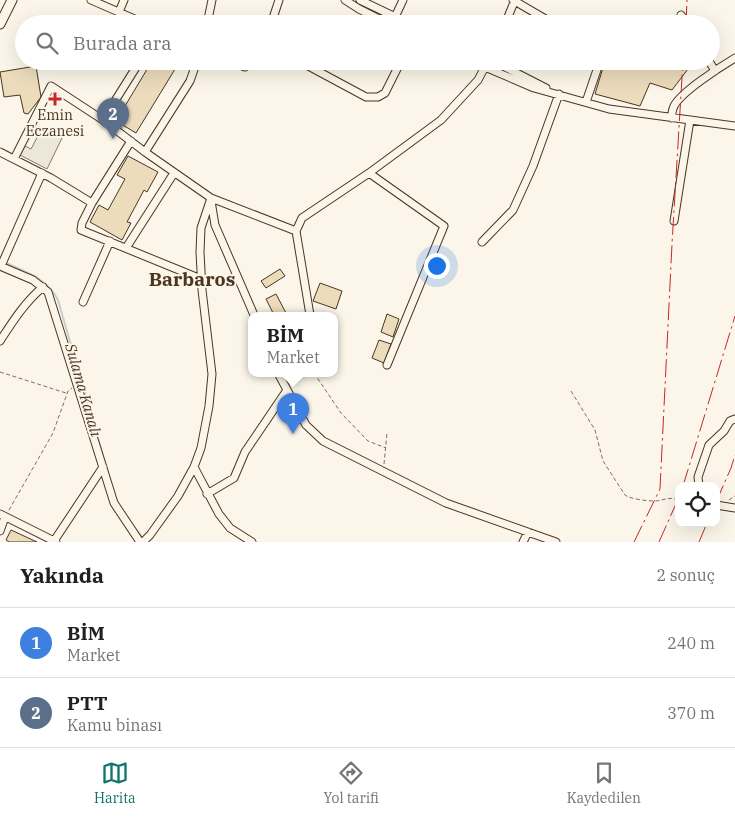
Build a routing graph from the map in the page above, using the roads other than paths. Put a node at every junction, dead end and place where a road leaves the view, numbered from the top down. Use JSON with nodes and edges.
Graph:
{"nodes":[{"id":1,"x":12,"y":0,"type":"edge"},
{"id":2,"x":91,"y":0,"type":"edge"},
{"id":3,"x":124,"y":0,"type":"edge"},
{"id":4,"x":212,"y":0,"type":"edge"},
{"id":5,"x":279,"y":0,"type":"edge"},
{"id":6,"x":345,"y":0,"type":"edge"},
{"id":7,"x":360,"y":0,"type":"edge"},
{"id":8,"x":403,"y":0,"type":"edge"},
{"id":9,"x":514,"y":0,"type":"edge"},
{"id":10,"x":119,"y":12,"type":"junction"},
{"id":11,"x":126,"y":15,"type":"edge"},
{"id":12,"x":208,"y":15,"type":"edge"},
{"id":13,"x":274,"y":15,"type":"edge"},
{"id":14,"x":371,"y":15,"type":"edge"},
{"id":15,"x":391,"y":15,"type":"edge"},
{"id":16,"x":396,"y":15,"type":"edge"},
{"id":17,"x":508,"y":15,"type":"edge"},
{"id":18,"x":539,"y":15,"type":"edge"},
{"id":19,"x":0,"y":24,"type":"edge"},
{"id":20,"x":735,"y":58,"type":"edge"},
{"id":21,"x":720,"y":68,"type":"edge"},
{"id":22,"x":135,"y":70,"type":"edge"},
{"id":23,"x":194,"y":70,"type":"edge"},
{"id":24,"x":317,"y":70,"type":"edge"},
{"id":25,"x":396,"y":70,"type":"edge"},
{"id":26,"x":483,"y":70,"type":"edge"},
{"id":27,"x":498,"y":70,"type":"edge"},
{"id":28,"x":511,"y":70,"type":"edge"},
{"id":29,"x":597,"y":70,"type":"edge"},
{"id":30,"x":715,"y":71,"type":"edge"},
{"id":31,"x":558,"y":94,"type":"junction"},
{"id":32,"x":586,"y":102,"type":"junction"},
{"id":33,"x":671,"y":118,"type":"junction"},
{"id":34,"x":104,"y":120,"type":"junction"},
{"id":35,"x":690,"y":120,"type":"junction"},
{"id":36,"x":735,"y":126,"type":"edge"},
{"id":37,"x":131,"y":141,"type":"junction"},
{"id":38,"x":0,"y":152,"type":"edge"},
{"id":39,"x":145,"y":152,"type":"junction"},
{"id":40,"x":14,"y":159,"type":"junction"},
{"id":41,"x":42,"y":173,"type":"junction"},
{"id":42,"x":174,"y":173,"type":"junction"},
{"id":43,"x":369,"y":173,"type":"junction"},
{"id":44,"x":211,"y":198,"type":"junction"},
{"id":45,"x":92,"y":203,"type":"junction"},
{"id":46,"x":674,"y":221,"type":"dead end"},
{"id":47,"x":296,"y":231,"type":"junction"},
{"id":48,"x":110,"y":241,"type":"junction"},
{"id":49,"x":482,"y":242,"type":"dead end"},
{"id":50,"x":126,"y":248,"type":"junction"},
{"id":51,"x":3,"y":260,"type":"edge"},
{"id":52,"x":201,"y":279,"type":"junction"},
{"id":53,"x":43,"y":287,"type":"junction"},
{"id":54,"x":83,"y":302,"type":"dead end"},
{"id":55,"x":253,"y":312,"type":"edge"},
{"id":56,"x":310,"y":312,"type":"edge"},
{"id":57,"x":0,"y":341,"type":"edge"},
{"id":58,"x":387,"y":365,"type":"dead end"},
{"id":59,"x":280,"y":377,"type":"edge"},
{"id":60,"x":287,"y":390,"type":"junction"},
{"id":61,"x":735,"y":419,"type":"edge"},
{"id":62,"x":102,"y":467,"type":"junction"},
{"id":63,"x":194,"y":467,"type":"junction"},
{"id":64,"x":699,"y":482,"type":"edge"},
{"id":65,"x":207,"y":494,"type":"junction"},
{"id":66,"x":720,"y":506,"type":"edge"},
{"id":67,"x":735,"y":508,"type":"edge"},
{"id":68,"x":3,"y":516,"type":"edge"},
{"id":69,"x":0,"y":531,"type":"edge"},
{"id":70,"x":528,"y":532,"type":"junction"},
{"id":71,"x":544,"y":540,"type":"edge"},
{"id":72,"x":55,"y":541,"type":"edge"},
{"id":73,"x":142,"y":542,"type":"edge"},
{"id":74,"x":252,"y":542,"type":"edge"},
{"id":75,"x":523,"y":542,"type":"edge"},
{"id":76,"x":556,"y":542,"type":"edge"}],
"edges":[{"from":1,"to":19,"type":"main road"},
{"from":2,"to":10,"type":"street"},
{"from":3,"to":10,"type":"street"},
{"from":4,"to":12,"type":"street"},
{"from":5,"to":13,"type":"street"},
{"from":6,"to":14,"type":"street"},
{"from":7,"to":15,"type":"street"},
{"from":8,"to":16,"type":"street"},
{"from":9,"to":17,"type":"street"},
{"from":9,"to":18,"type":"street"},
{"from":10,"to":11,"type":"street"},
{"from":20,"to":21,"type":"street"},
{"from":22,"to":34,"type":"street"},
{"from":23,"to":39,"type":"street"},
{"from":24,"to":25,"type":"street"},
{"from":26,"to":43,"type":"street"},
{"from":27,"to":31,"type":"street"},
{"from":28,"to":31,"type":"street"},
{"from":29,"to":32,"type":"street"},
{"from":30,"to":33,"type":"street"},
{"from":31,"to":32,"type":"street"},
{"from":31,"to":49,"type":"street"},
{"from":32,"to":33,"type":"street"},
{"from":33,"to":35,"type":"street"},
{"from":34,"to":37,"type":"street"},
{"from":34,"to":40,"type":"street"},
{"from":35,"to":36,"type":"street"},
{"from":35,"to":46,"type":"street"},
{"from":37,"to":39,"type":"street"},
{"from":37,"to":45,"type":"street"},
{"from":38,"to":40,"type":"street"},
{"from":39,"to":42,"type":"street"},
{"from":40,"to":41,"type":"street"},
{"from":41,"to":45,"type":"street"},
{"from":41,"to":51,"type":"street"},
{"from":42,"to":44,"type":"street"},
{"from":42,"to":50,"type":"street"},
{"from":43,"to":47,"type":"street"},
{"from":43,"to":58,"type":"street"},
{"from":44,"to":47,"type":"street"},
{"from":44,"to":52,"type":"street"},
{"from":44,"to":55,"type":"street"},
{"from":45,"to":48,"type":"street"},
{"from":47,"to":56,"type":"street"},
{"from":48,"to":50,"type":"street"},
{"from":48,"to":54,"type":"street"},
{"from":50,"to":52,"type":"street"},
{"from":51,"to":53,"type":"street"},
{"from":52,"to":63,"type":"street"},
{"from":53,"to":57,"type":"street"},
{"from":53,"to":62,"type":"street"},
{"from":59,"to":60,"type":"street"},
{"from":60,"to":65,"type":"street"},
{"from":60,"to":70,"type":"street"},
{"from":61,"to":64,"type":"street"},
{"from":62,"to":72,"type":"street"},
{"from":62,"to":73,"type":"street"},
{"from":63,"to":65,"type":"street"},
{"from":63,"to":73,"type":"street"},
{"from":65,"to":74,"type":"street"},
{"from":66,"to":67,"type":"street"},
{"from":68,"to":69,"type":"street"},
{"from":68,"to":72,"type":"street"},
{"from":70,"to":71,"type":"street"},
{"from":70,"to":75,"type":"street"},
{"from":71,"to":76,"type":"street"}]}
